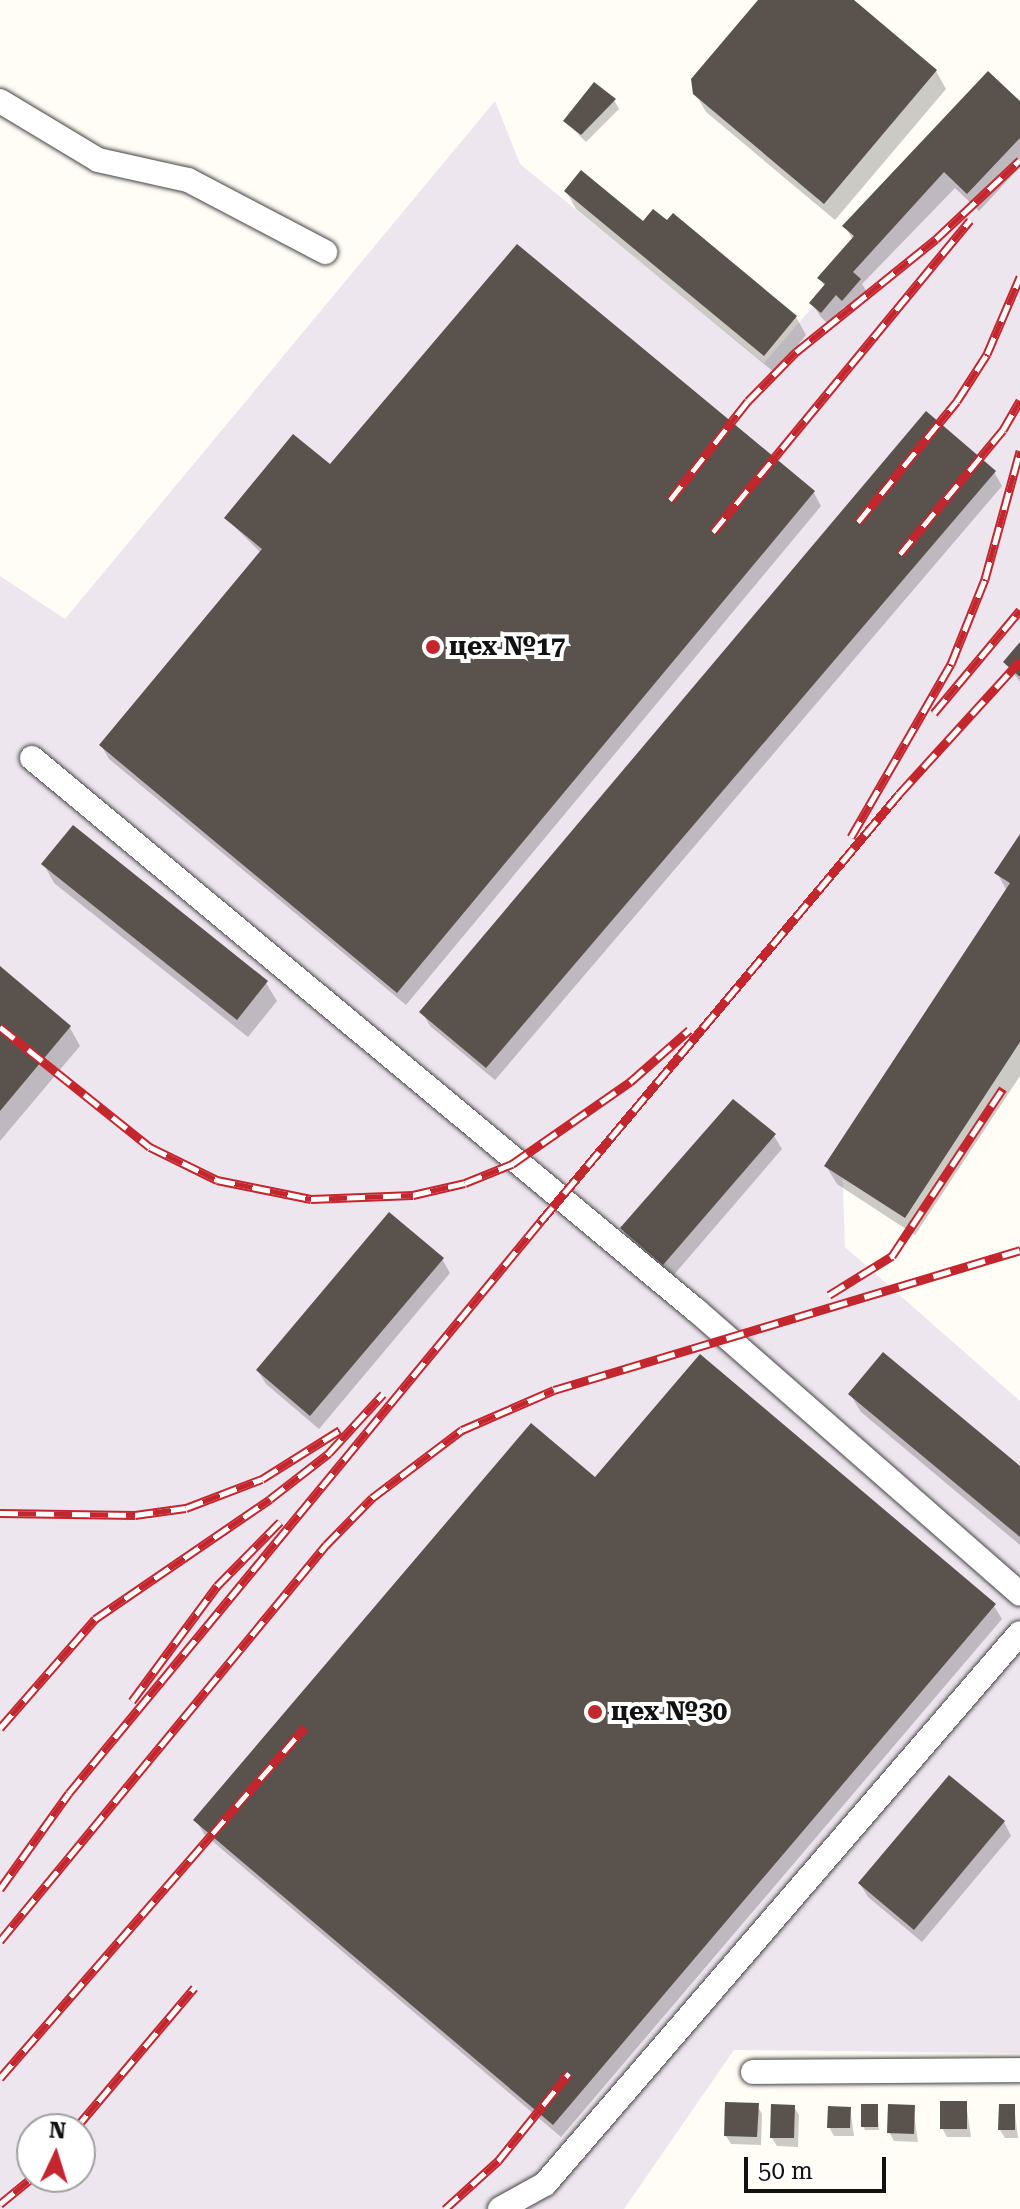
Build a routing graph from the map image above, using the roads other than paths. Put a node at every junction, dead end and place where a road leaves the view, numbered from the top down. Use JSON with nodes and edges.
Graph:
{"nodes":[{"id":1,"x":0,"y":101,"type":"edge"},
{"id":2,"x":325,"y":252,"type":"dead end"},
{"id":3,"x":32,"y":758,"type":"dead end"},
{"id":4,"x":1020,"y":1594,"type":"edge"},
{"id":5,"x":1020,"y":1633,"type":"edge"},
{"id":6,"x":1020,"y":2070,"type":"edge"},
{"id":7,"x":753,"y":2072,"type":"dead end"},
{"id":8,"x":500,"y":2209,"type":"edge"}],
"edges":[{"from":1,"to":2,"type":"street"},
{"from":3,"to":4,"type":"street"},
{"from":5,"to":8,"type":"street"},
{"from":6,"to":7,"type":"street"}]}
